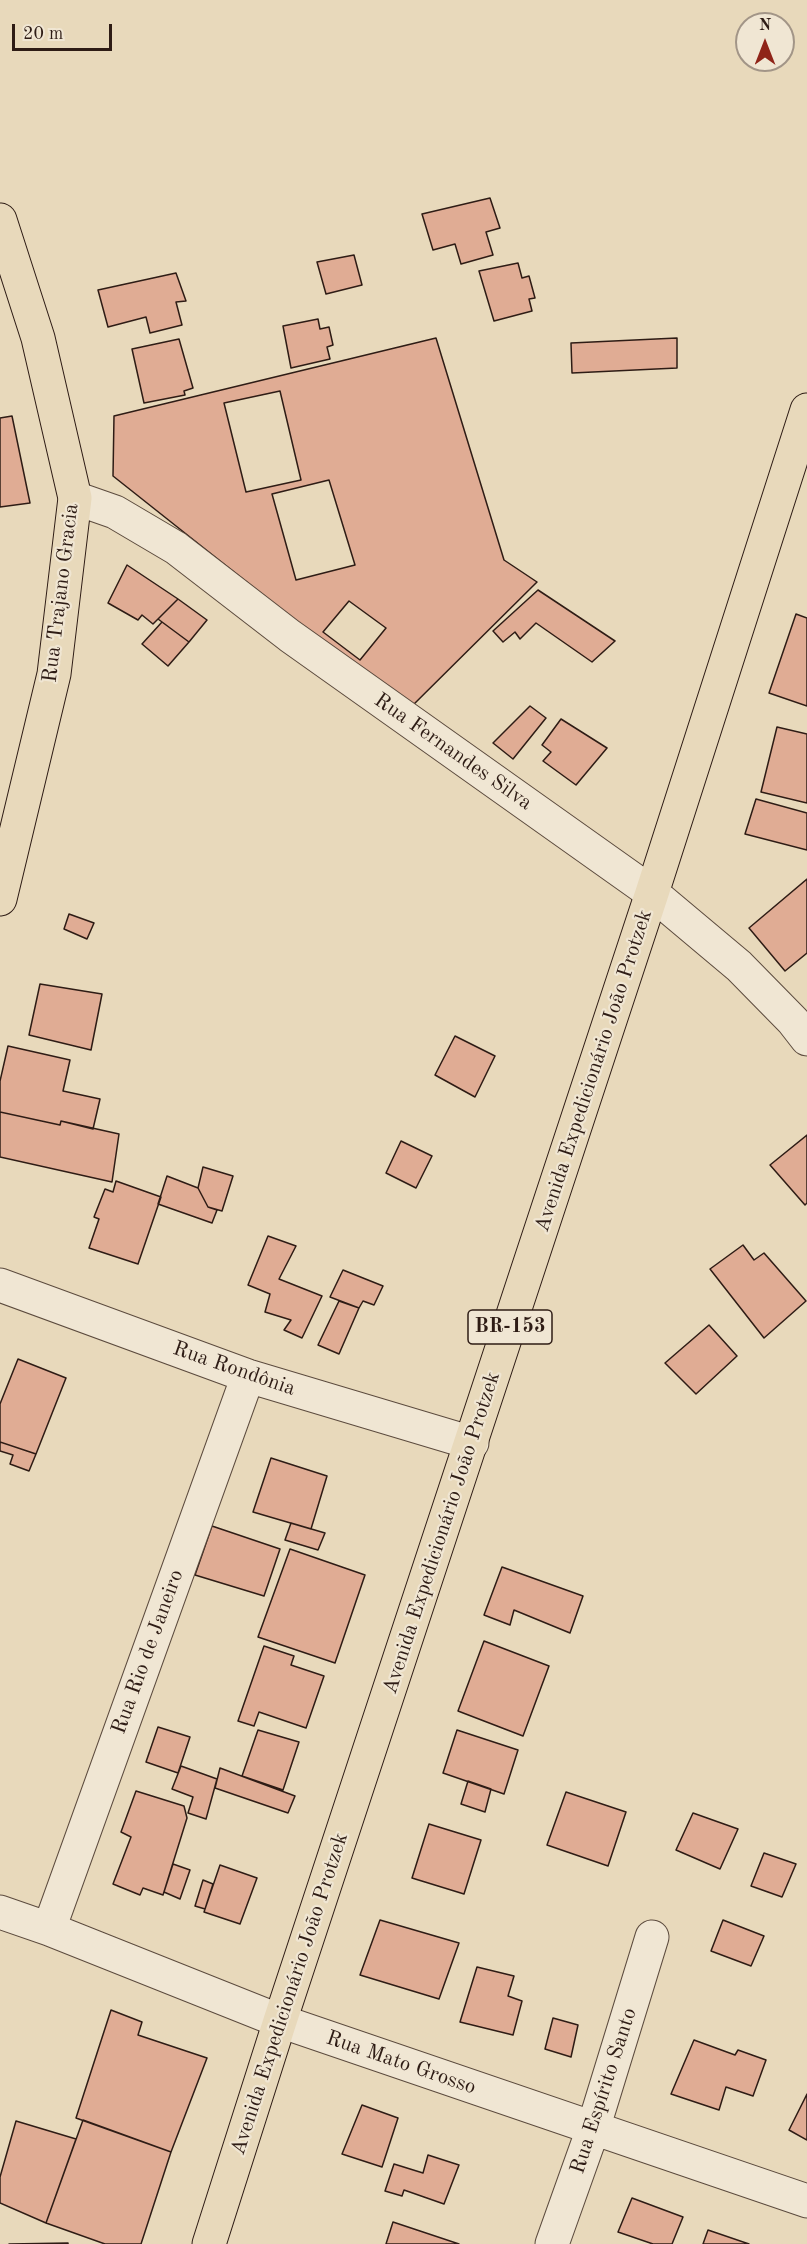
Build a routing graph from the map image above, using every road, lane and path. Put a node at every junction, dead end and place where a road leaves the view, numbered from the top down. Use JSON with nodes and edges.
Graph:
{"nodes":[{"id":1,"x":0,"y":220,"type":"edge"},
{"id":2,"x":807,"y":410,"type":"edge"},
{"id":3,"x":75,"y":498,"type":"junction"},
{"id":4,"x":652,"y":893,"type":"junction"},
{"id":5,"x":0,"y":899,"type":"edge"},
{"id":6,"x":807,"y":1039,"type":"edge"},
{"id":7,"x":0,"y":1286,"type":"edge"},
{"id":8,"x":248,"y":1376,"type":"junction"},
{"id":9,"x":472,"y":1443,"type":"junction"},
{"id":10,"x":0,"y":1912,"type":"edge"},
{"id":11,"x":49,"y":1929,"type":"junction"},
{"id":12,"x":652,"y":1937,"type":"dead end"},
{"id":13,"x":280,"y":2021,"type":"junction"},
{"id":14,"x":594,"y":2129,"type":"junction"},
{"id":15,"x":807,"y":2201,"type":"edge"},
{"id":16,"x":209,"y":2244,"type":"edge"},
{"id":17,"x":552,"y":2244,"type":"edge"}],
"edges":[{"from":1,"to":3,"type":"main road","name":"Rua Trajano Gracia"},
{"from":2,"to":4,"type":"main road","name":"Avenida Expedicionário João Protzek","number":"BR-153"},
{"from":3,"to":4,"type":"street","name":"Rua Fernandes Silva"},
{"from":3,"to":5,"type":"main road","name":"Rua Trajano Gracia"},
{"from":4,"to":6,"type":"street","name":"Rua Fernandes Silva"},
{"from":4,"to":9,"type":"main road","name":"Avenida Expedicionário João Protzek","number":"BR-153"},
{"from":7,"to":8,"type":"street","name":"Rua Rondônia"},
{"from":8,"to":9,"type":"street","name":"Rua Rondônia"},
{"from":8,"to":11,"type":"street","name":"Rua Rio de Janeiro"},
{"from":9,"to":13,"type":"main road","name":"Avenida Expedicionário João Protzek","number":"BR-153"},
{"from":10,"to":11,"type":"street","name":"Rua Mato Grosso"},
{"from":11,"to":13,"type":"street","name":"Rua Mato Grosso"},
{"from":12,"to":14,"type":"street","name":"Rua Espírito Santo"},
{"from":13,"to":14,"type":"street","name":"Rua Mato Grosso"},
{"from":13,"to":16,"type":"main road","name":"Avenida Expedicionário João Protzek","number":"BR-153"},
{"from":14,"to":15,"type":"street","name":"Rua Mato Grosso"},
{"from":14,"to":17,"type":"street","name":"Rua Espírito Santo"}]}
